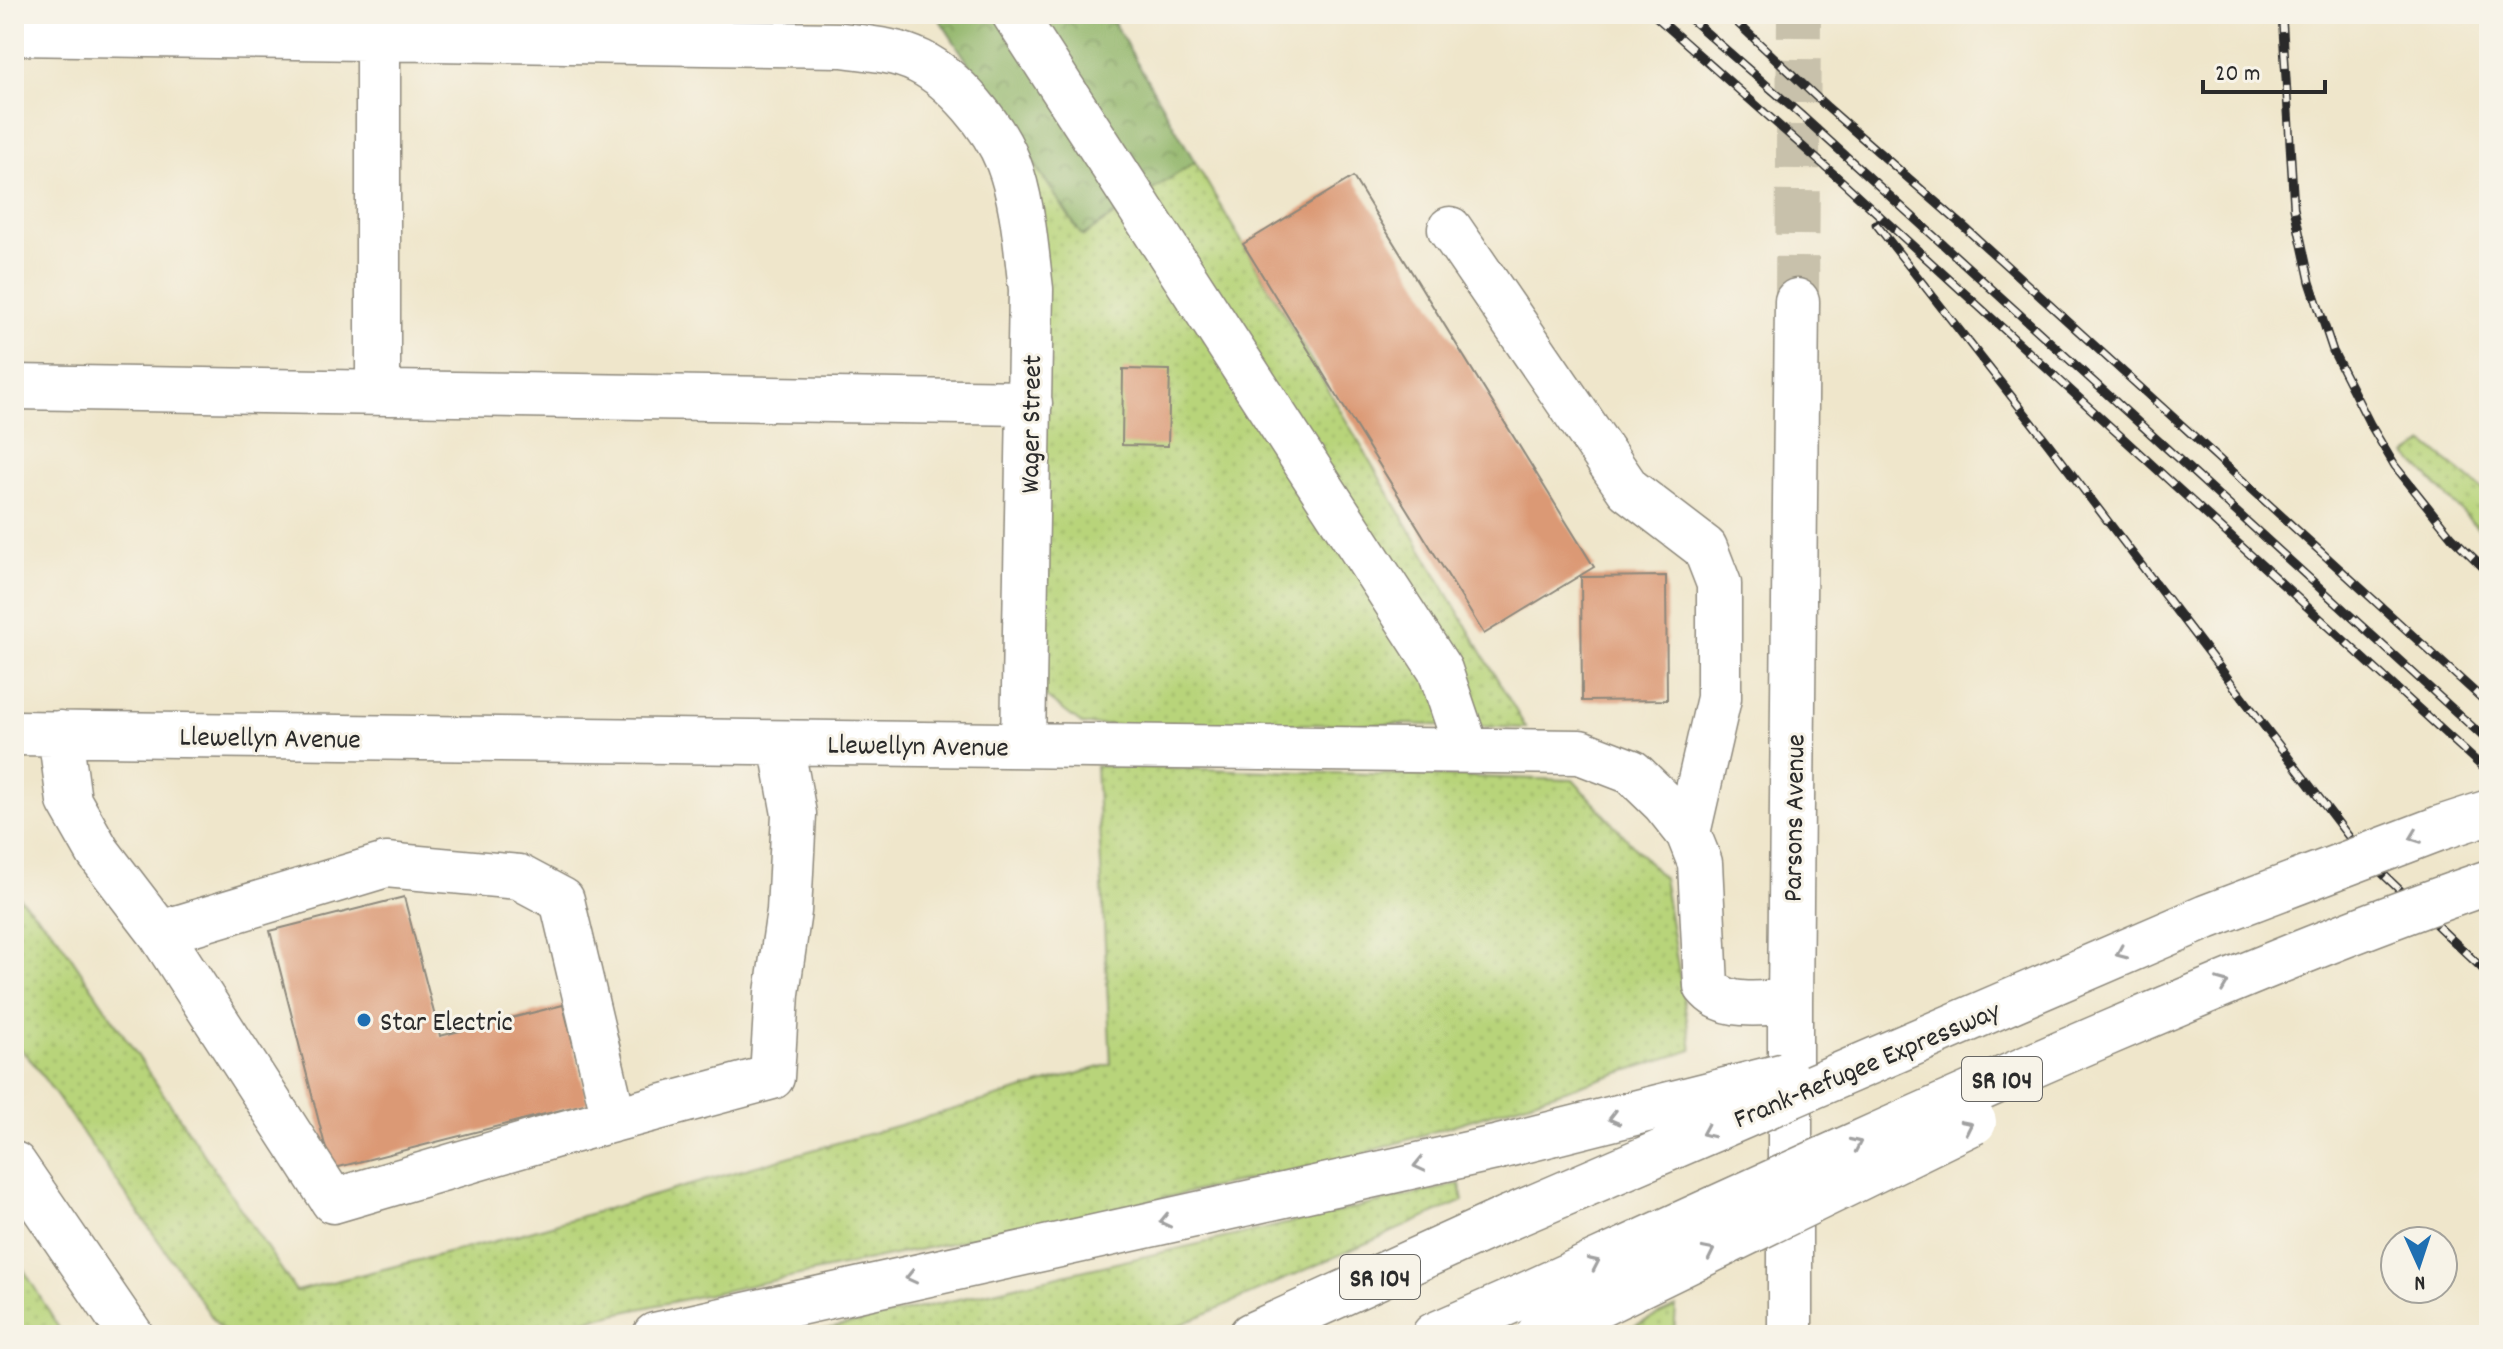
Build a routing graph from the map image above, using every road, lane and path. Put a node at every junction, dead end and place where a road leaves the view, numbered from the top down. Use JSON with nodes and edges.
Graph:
{"nodes":[{"id":1,"x":1014,"y":14,"type":"edge"},
{"id":2,"x":378,"y":26,"type":"edge"},
{"id":3,"x":14,"y":33,"type":"edge"},
{"id":4,"x":1450,"y":229,"type":"dead end"},
{"id":5,"x":1797,"y":301,"type":"tunnel mouth"},
{"id":6,"x":14,"y":387,"type":"edge"},
{"id":7,"x":378,"y":393,"type":"junction"},
{"id":8,"x":1030,"y":403,"type":"junction"},
{"id":9,"x":14,"y":733,"type":"edge"},
{"id":10,"x":60,"y":733,"type":"junction"},
{"id":11,"x":781,"y":743,"type":"junction"},
{"id":12,"x":1023,"y":745,"type":"junction"},
{"id":13,"x":1467,"y":750,"type":"junction"},
{"id":14,"x":2489,"y":812,"type":"edge"},
{"id":15,"x":1688,"y":833,"type":"junction"},
{"id":16,"x":2489,"y":882,"type":"edge"},
{"id":17,"x":160,"y":933,"type":"junction"},
{"id":18,"x":1790,"y":1002,"type":"junction"},
{"id":19,"x":1907,"y":1045,"type":"junction"},
{"id":20,"x":614,"y":1119,"type":"junction"},
{"id":21,"x":14,"y":1164,"type":"edge"},
{"id":22,"x":1531,"y":1315,"type":"edge"},
{"id":23,"x":131,"y":1335,"type":"edge"},
{"id":24,"x":655,"y":1335,"type":"edge"},
{"id":25,"x":1251,"y":1335,"type":"edge"},
{"id":26,"x":1434,"y":1335,"type":"edge"},
{"id":27,"x":1790,"y":1335,"type":"edge"}],
"edges":[{"from":1,"to":13,"type":"main road"},
{"from":2,"to":3,"type":"main road","name":"Wager Street"},
{"from":2,"to":7,"type":"main road"},
{"from":2,"to":8,"type":"main road","name":"Wager Street"},
{"from":4,"to":15,"type":"main road"},
{"from":5,"to":18,"type":"main road","name":"Parsons Avenue"},
{"from":6,"to":7,"type":"main road"},
{"from":7,"to":8,"type":"main road"},
{"from":8,"to":12,"type":"main road","name":"Wager Street"},
{"from":9,"to":10,"type":"main road","name":"Llewellyn Avenue"},
{"from":10,"to":11,"type":"main road","name":"Llewellyn Avenue"},
{"from":10,"to":17,"type":"main road"},
{"from":11,"to":12,"type":"main road","name":"Llewellyn Avenue"},
{"from":11,"to":20,"type":"main road"},
{"from":12,"to":13,"type":"main road","name":"Llewellyn Avenue"},
{"from":13,"to":15,"type":"main road","name":"Llewellyn Avenue"},
{"from":14,"to":19,"type":"main road","name":"Frank-Refugee Expressway","number":"SR 104","one_way":true,"bridge":true},
{"from":15,"to":18,"type":"main road","name":"Llewellyn Avenue"},
{"from":22,"to":16,"type":"main road","number":"SR 104","one_way":true,"bridge":true},
{"from":17,"to":20,"type":"main road"},
{"from":17,"to":20,"type":"main road"},
{"from":18,"to":27,"type":"main road","name":"Parsons Avenue"},
{"from":19,"to":24,"type":"main road","one_way":true,"bridge":true},
{"from":19,"to":25,"type":"main road","name":"Frank-Refugee Expressway","number":"SR 104","one_way":true,"bridge":true},
{"from":21,"to":23,"type":"main road"},
{"from":22,"to":26,"type":"main road","number":"SR 104"}]}
